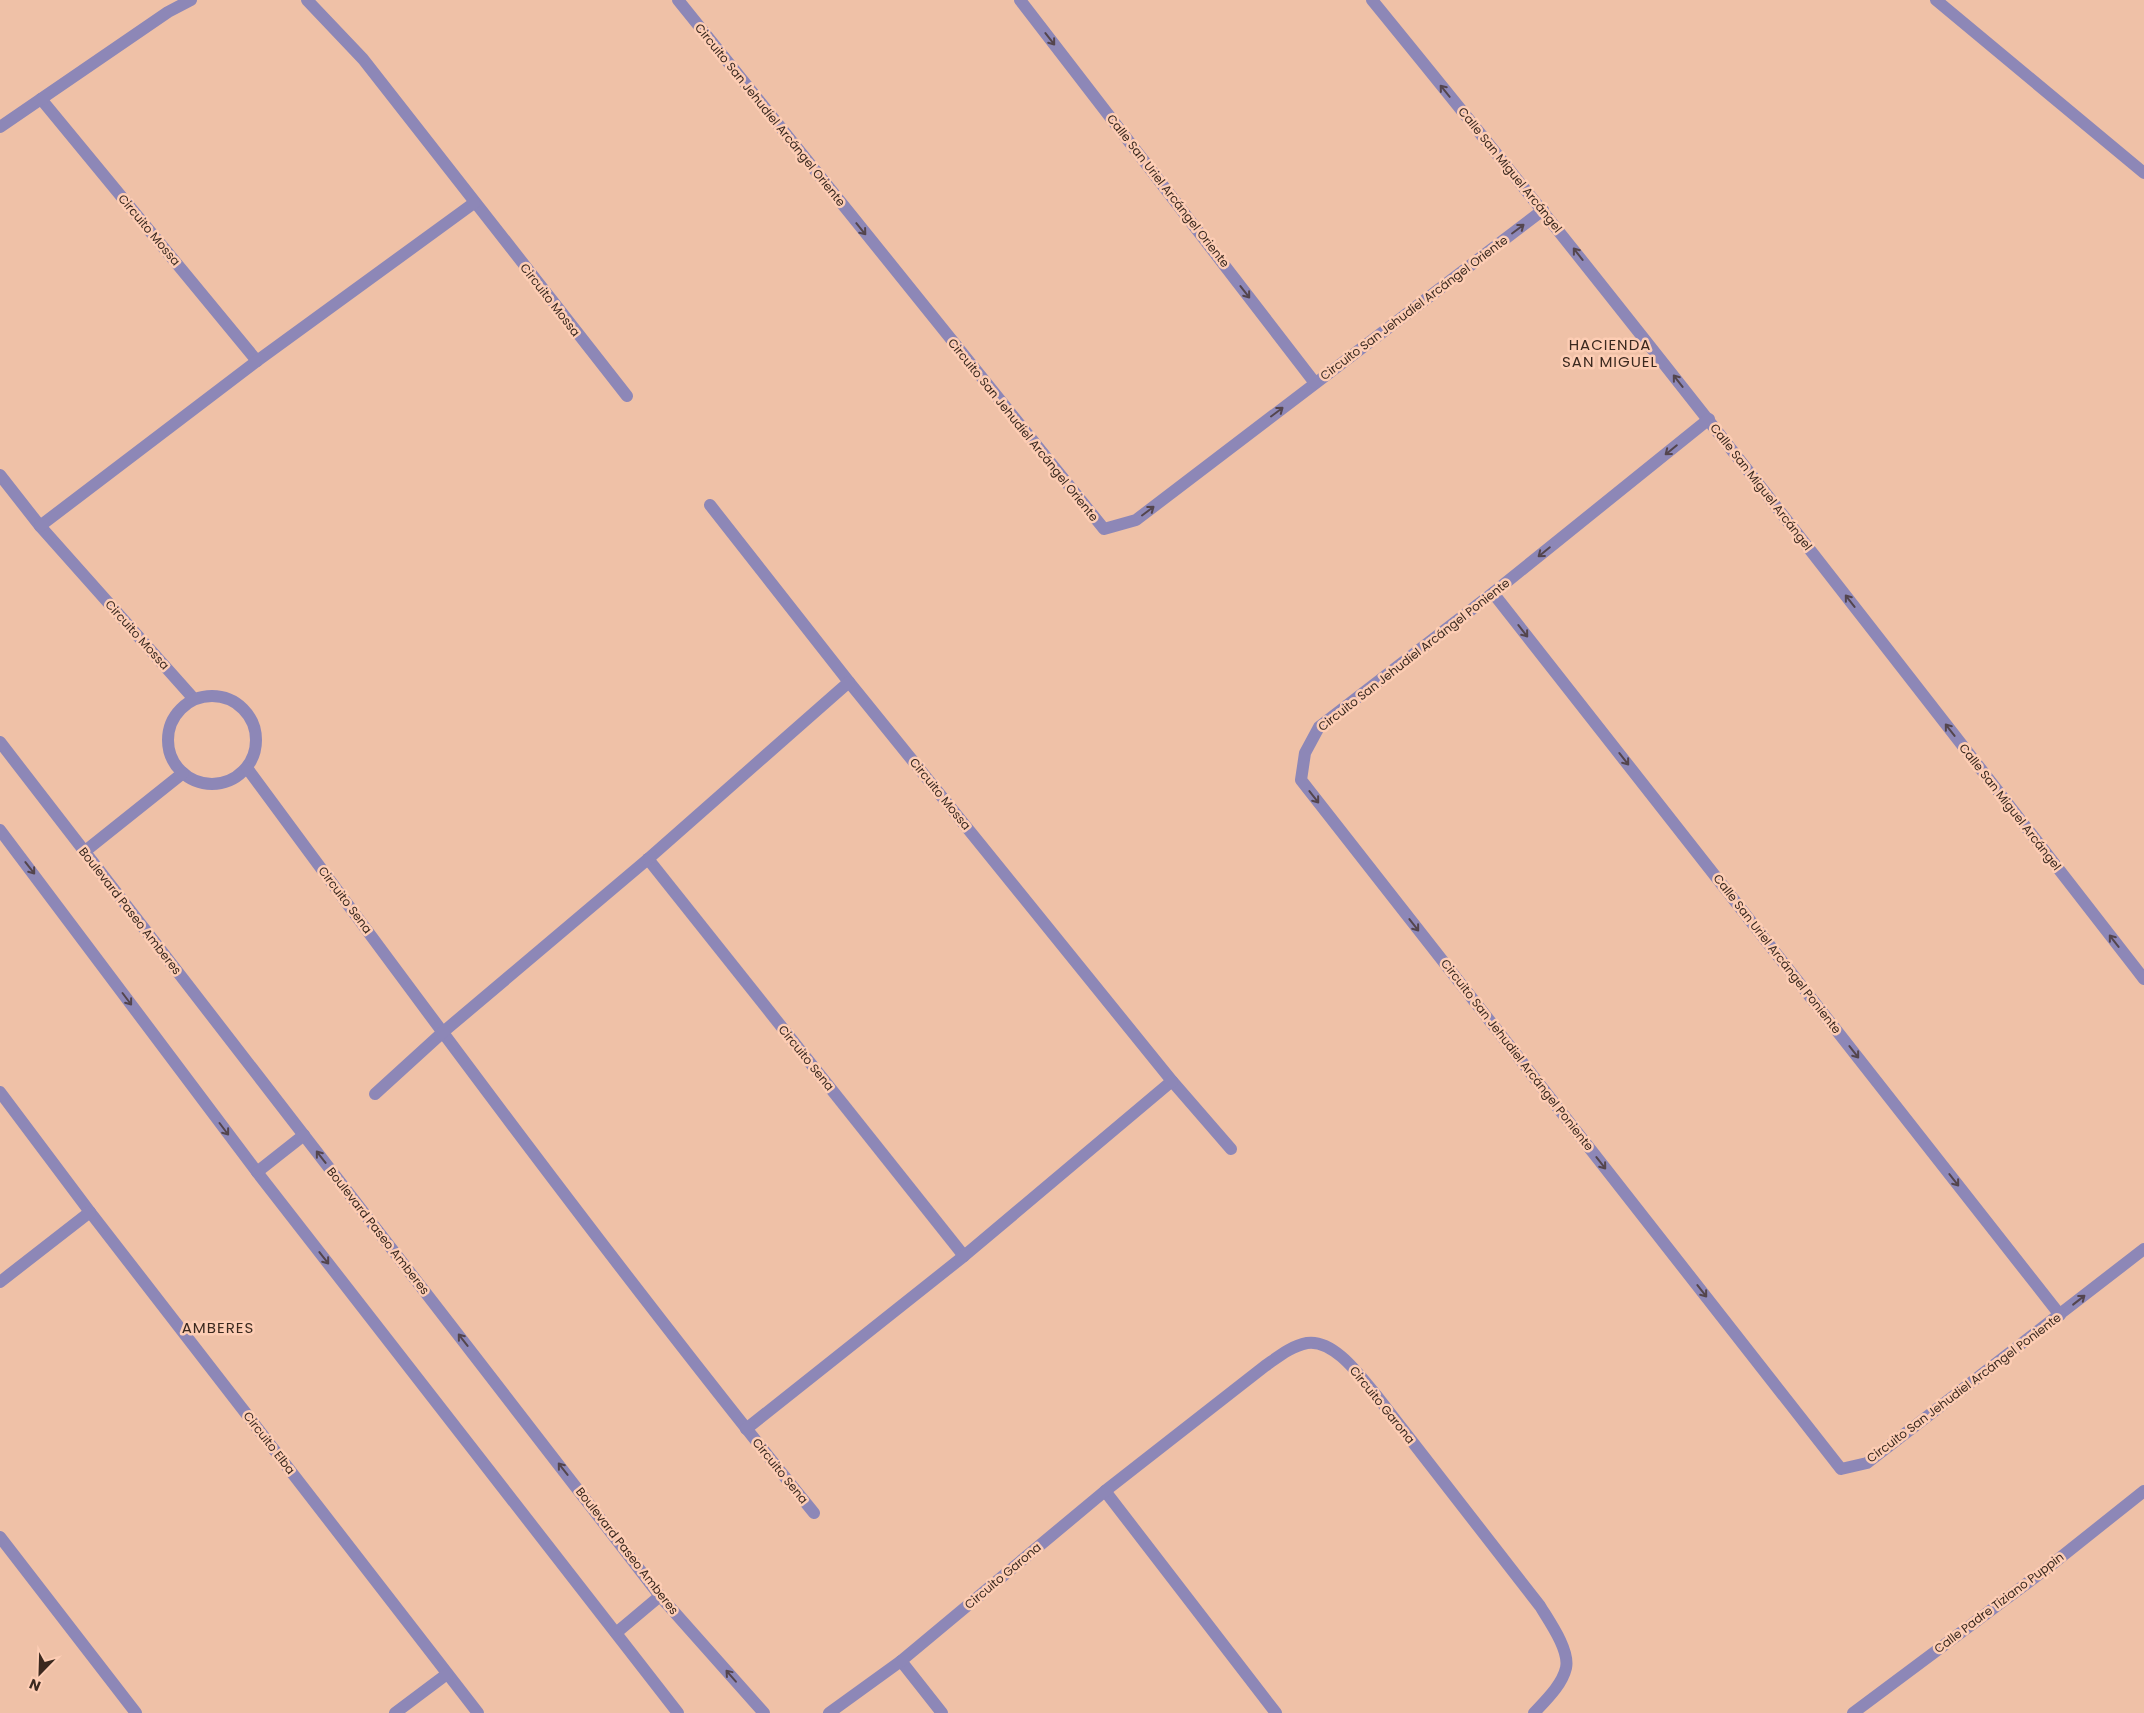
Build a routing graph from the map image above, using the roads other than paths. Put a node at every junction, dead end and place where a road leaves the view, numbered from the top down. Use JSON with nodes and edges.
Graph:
{"nodes":[{"id":1,"x":191,"y":0,"type":"edge"},
{"id":2,"x":307,"y":0,"type":"edge"},
{"id":3,"x":678,"y":0,"type":"edge"},
{"id":4,"x":1020,"y":0,"type":"edge"},
{"id":5,"x":1372,"y":0,"type":"edge"},
{"id":6,"x":1936,"y":0,"type":"edge"},
{"id":7,"x":41,"y":99,"type":"junction"},
{"id":8,"x":0,"y":127,"type":"edge"},
{"id":9,"x":2144,"y":173,"type":"edge"},
{"id":10,"x":474,"y":203,"type":"junction"},
{"id":11,"x":1543,"y":210,"type":"junction"},
{"id":12,"x":257,"y":361,"type":"junction"},
{"id":13,"x":1315,"y":383,"type":"junction"},
{"id":14,"x":627,"y":396,"type":"dead end"},
{"id":15,"x":1709,"y":419,"type":"junction"},
{"id":16,"x":0,"y":476,"type":"edge"},
{"id":17,"x":710,"y":506,"type":"dead end"},
{"id":18,"x":40,"y":526,"type":"junction"},
{"id":19,"x":1493,"y":593,"type":"junction"},
{"id":20,"x":849,"y":682,"type":"junction"},
{"id":21,"x":194,"y":699,"type":"junction"},
{"id":22,"x":0,"y":742,"type":"edge"},
{"id":23,"x":247,"y":768,"type":"junction"},
{"id":24,"x":183,"y":773,"type":"junction"},
{"id":25,"x":0,"y":830,"type":"edge"},
{"id":26,"x":84,"y":852,"type":"junction"},
{"id":27,"x":648,"y":859,"type":"junction"},
{"id":28,"x":2144,"y":979,"type":"edge"},
{"id":29,"x":442,"y":1033,"type":"junction"},
{"id":30,"x":1172,"y":1081,"type":"junction"},
{"id":31,"x":0,"y":1092,"type":"edge"},
{"id":32,"x":375,"y":1094,"type":"dead end"},
{"id":33,"x":304,"y":1135,"type":"junction"},
{"id":34,"x":1231,"y":1149,"type":"dead end"},
{"id":35,"x":257,"y":1172,"type":"junction"},
{"id":36,"x":90,"y":1212,"type":"junction"},
{"id":37,"x":2144,"y":1250,"type":"edge"},
{"id":38,"x":964,"y":1256,"type":"junction"},
{"id":39,"x":0,"y":1282,"type":"edge"},
{"id":40,"x":2060,"y":1315,"type":"junction"},
{"id":41,"x":746,"y":1429,"type":"junction"},
{"id":42,"x":1105,"y":1491,"type":"junction"},
{"id":43,"x":2144,"y":1491,"type":"edge"},
{"id":44,"x":814,"y":1514,"type":"dead end"},
{"id":45,"x":0,"y":1537,"type":"edge"},
{"id":46,"x":660,"y":1596,"type":"junction"},
{"id":47,"x":616,"y":1634,"type":"junction"},
{"id":48,"x":901,"y":1661,"type":"junction"},
{"id":49,"x":447,"y":1674,"type":"junction"},
{"id":50,"x":136,"y":1713,"type":"edge"},
{"id":51,"x":395,"y":1713,"type":"edge"},
{"id":52,"x":478,"y":1713,"type":"edge"},
{"id":53,"x":678,"y":1713,"type":"edge"},
{"id":54,"x":764,"y":1713,"type":"edge"},
{"id":55,"x":829,"y":1713,"type":"edge"},
{"id":56,"x":942,"y":1713,"type":"edge"},
{"id":57,"x":1276,"y":1713,"type":"edge"},
{"id":58,"x":1534,"y":1713,"type":"edge"},
{"id":59,"x":1853,"y":1713,"type":"edge"}],
"edges":[{"from":1,"to":7,"type":"street"},
{"from":2,"to":10,"type":"street","name":"Circuito Mossa"},
{"from":3,"to":13,"type":"street","name":"Circuito San Jehudiel Arcángel Oriente","one_way":true},
{"from":4,"to":13,"type":"street","name":"Calle San Uriel Arcángel Oriente","one_way":true},
{"from":11,"to":5,"type":"street","name":"Calle San Miguel Arcángel","one_way":true},
{"from":6,"to":9,"type":"street"},
{"from":7,"to":8,"type":"street"},
{"from":7,"to":12,"type":"street","name":"Circuito Mossa"},
{"from":10,"to":12,"type":"street"},
{"from":10,"to":14,"type":"street","name":"Circuito Mossa"},
{"from":13,"to":11,"type":"street","name":"Circuito San Jehudiel Arcángel Oriente","one_way":true},
{"from":15,"to":11,"type":"street","name":"Calle San Miguel Arcángel","one_way":true},
{"from":12,"to":18,"type":"street"},
{"from":15,"to":19,"type":"street","name":"Circuito San Jehudiel Arcángel Poniente","one_way":true},
{"from":28,"to":15,"type":"street","name":"Calle San Miguel Arcángel","one_way":true},
{"from":16,"to":18,"type":"street","name":"Circuito Mossa"},
{"from":17,"to":20,"type":"street","name":"Circuito Mossa"},
{"from":18,"to":21,"type":"street","name":"Circuito Mossa"},
{"from":19,"to":40,"type":"street","name":"Calle San Uriel Arcángel Poniente","one_way":true},
{"from":19,"to":40,"type":"street","name":"Circuito San Jehudiel Arcángel Poniente","one_way":true},
{"from":20,"to":27,"type":"street"},
{"from":20,"to":30,"type":"street","name":"Circuito Mossa"},
{"from":21,"to":23,"type":"street"},
{"from":21,"to":24,"type":"street"},
{"from":22,"to":26,"type":"street","name":"Boulevard Paseo Amberes"},
{"from":23,"to":24,"type":"street"},
{"from":23,"to":29,"type":"street","name":"Circuito Sena"},
{"from":24,"to":26,"type":"street"},
{"from":25,"to":35,"type":"street","one_way":true},
{"from":26,"to":33,"type":"street","name":"Boulevard Paseo Amberes"},
{"from":27,"to":29,"type":"street"},
{"from":27,"to":38,"type":"street","name":"Circuito Sena"},
{"from":29,"to":32,"type":"street"},
{"from":29,"to":41,"type":"street","name":"Circuito Sena"},
{"from":30,"to":34,"type":"street"},
{"from":30,"to":38,"type":"street","name":"Circuito Sena"},
{"from":31,"to":36,"type":"street","name":"Circuito Elba"},
{"from":33,"to":35,"type":"street"},
{"from":46,"to":33,"type":"street","name":"Boulevard Paseo Amberes","one_way":true},
{"from":35,"to":47,"type":"street","one_way":true},
{"from":36,"to":39,"type":"street"},
{"from":36,"to":49,"type":"street","name":"Circuito Elba"},
{"from":40,"to":37,"type":"street","name":"Circuito San Jehudiel Arcángel Poniente","one_way":true},
{"from":38,"to":41,"type":"street","name":"Circuito Sena"},
{"from":41,"to":44,"type":"street","name":"Circuito Sena"},
{"from":42,"to":48,"type":"street","name":"Circuito Garona"},
{"from":42,"to":57,"type":"street"},
{"from":42,"to":58,"type":"street","name":"Circuito Garona"},
{"from":43,"to":59,"type":"street","name":"Calle Padre Tiziano Puppin"},
{"from":45,"to":50,"type":"street"},
{"from":46,"to":47,"type":"street"},
{"from":54,"to":46,"type":"street","name":"Boulevard Paseo Amberes","one_way":true},
{"from":47,"to":53,"type":"street"},
{"from":48,"to":55,"type":"street","name":"Circuito Garona"},
{"from":48,"to":56,"type":"street"},
{"from":49,"to":51,"type":"street"},
{"from":49,"to":52,"type":"street","name":"Circuito Elba"}]}
